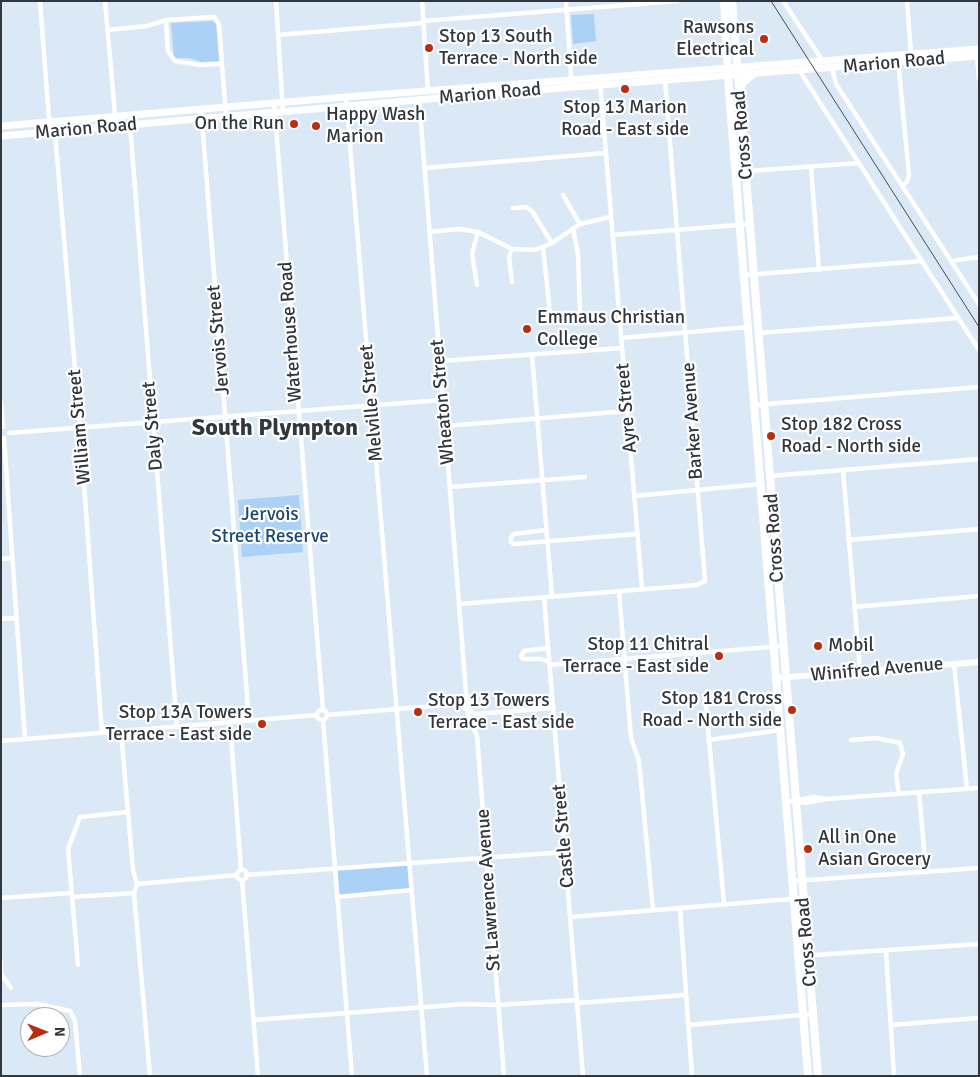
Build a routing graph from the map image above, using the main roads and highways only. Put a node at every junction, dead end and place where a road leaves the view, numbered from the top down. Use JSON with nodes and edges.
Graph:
{"nodes":[{"id":1,"x":724,"y":1,"type":"edge"},
{"id":2,"x":732,"y":1,"type":"edge"},
{"id":3,"x":726,"y":51,"type":"junction"},
{"id":4,"x":736,"y":52,"type":"junction"},
{"id":5,"x":978,"y":53,"type":"edge"},
{"id":6,"x":911,"y":57,"type":"junction"},
{"id":7,"x":751,"y":66,"type":"junction"},
{"id":8,"x":715,"y":68,"type":"junction"},
{"id":9,"x":737,"y":71,"type":"junction"},
{"id":10,"x":728,"y":72,"type":"junction"},
{"id":11,"x":755,"y":74,"type":"junction"},
{"id":12,"x":713,"y":77,"type":"junction"},
{"id":13,"x":600,"y":81,"type":"junction"},
{"id":14,"x":739,"y":91,"type":"junction"},
{"id":15,"x":729,"y":92,"type":"junction"},
{"id":16,"x":1,"y":126,"type":"edge"},
{"id":17,"x":1,"y":136,"type":"edge"},
{"id":18,"x":764,"y":520,"type":"junction"},
{"id":19,"x":774,"y":521,"type":"junction"},
{"id":20,"x":774,"y":529,"type":"junction"},
{"id":21,"x":765,"y":533,"type":"junction"},
{"id":22,"x":808,"y":1076,"type":"edge"},
{"id":23,"x":818,"y":1076,"type":"edge"}],
"edges":[{"from":1,"to":3,"type":"highway","name":"Cross Road"},
{"from":2,"to":4,"type":"highway","name":"Cross Road"},
{"from":3,"to":8,"type":"main road"},
{"from":3,"to":10,"type":"highway","name":"Cross Road"},
{"from":4,"to":7,"type":"main road"},
{"from":4,"to":9,"type":"highway","name":"Cross Road"},
{"from":5,"to":6,"type":"main road","name":"Marion Road"},
{"from":6,"to":7,"type":"main road","name":"Marion Road"},
{"from":6,"to":11,"type":"main road","name":"Marion Road"},
{"from":7,"to":9,"type":"main road","name":"Marion Road"},
{"from":8,"to":10,"type":"main road","name":"Marion Road"},
{"from":8,"to":13,"type":"main road","name":"Marion Road"},
{"from":9,"to":10,"type":"main road","name":"Marion Road"},
{"from":9,"to":11,"type":"main road","name":"Marion Road"},
{"from":9,"to":14,"type":"highway","name":"Cross Road"},
{"from":10,"to":12,"type":"main road","name":"Marion Road"},
{"from":10,"to":15,"type":"highway","name":"Cross Road"},
{"from":11,"to":14,"type":"main road"},
{"from":12,"to":13,"type":"main road","name":"Marion Road"},
{"from":12,"to":15,"type":"main road"},
{"from":13,"to":16,"type":"main road","name":"Marion Road"},
{"from":13,"to":17,"type":"main road","name":"Marion Road"},
{"from":14,"to":19,"type":"highway","name":"Cross Road"},
{"from":15,"to":18,"type":"highway","name":"Cross Road"},
{"from":18,"to":19,"type":"highway"},
{"from":18,"to":21,"type":"highway","name":"Cross Road"},
{"from":19,"to":20,"type":"highway","name":"Cross Road"},
{"from":20,"to":21,"type":"highway"},
{"from":20,"to":23,"type":"highway","name":"Cross Road"},
{"from":21,"to":22,"type":"highway","name":"Cross Road"}]}
